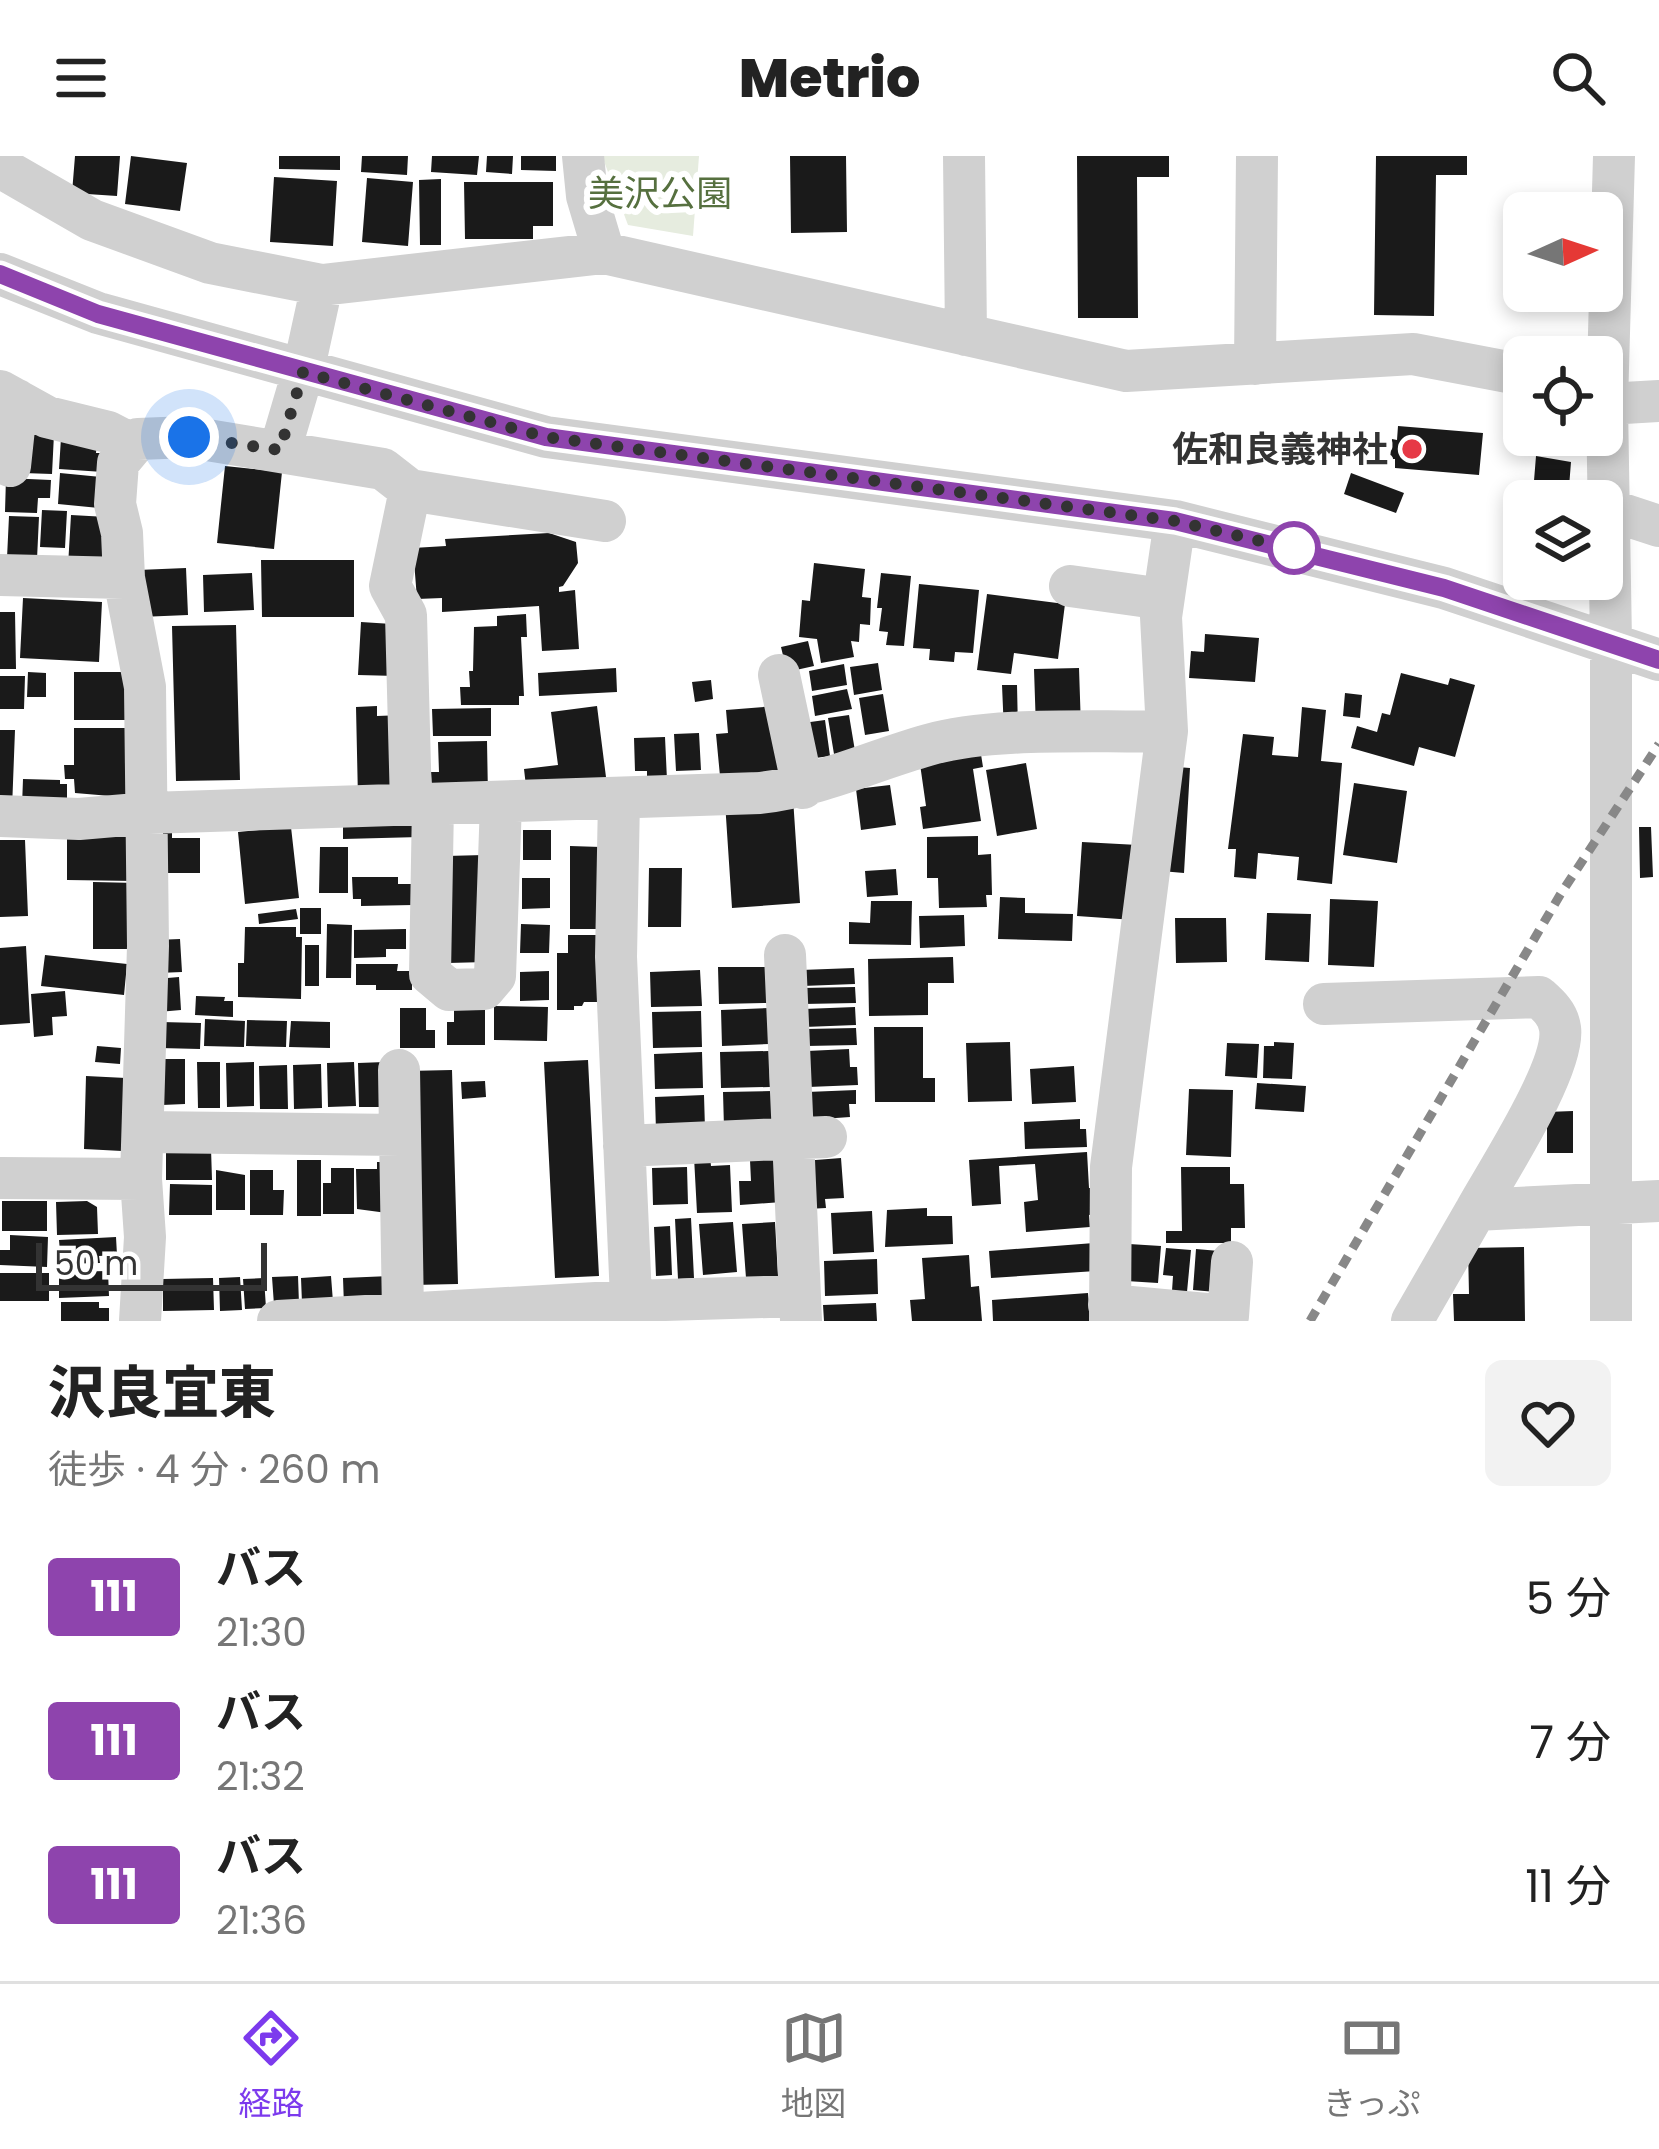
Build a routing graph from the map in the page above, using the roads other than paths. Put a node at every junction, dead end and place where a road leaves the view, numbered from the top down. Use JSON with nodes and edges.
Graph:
{"nodes":[{"id":1,"x":583,"y":156,"type":"edge"},
{"id":2,"x":964,"y":156,"type":"edge"},
{"id":3,"x":1257,"y":156,"type":"edge"},
{"id":4,"x":1614,"y":156,"type":"edge"},
{"id":5,"x":0,"y":167,"type":"edge"},
{"id":6,"x":604,"y":254,"type":"junction"},
{"id":7,"x":0,"y":274,"type":"edge"},
{"id":8,"x":322,"y":285,"type":"junction"},
{"id":9,"x":966,"y":334,"type":"junction"},
{"id":10,"x":1607,"y":336,"type":"edge"},
{"id":11,"x":1256,"y":364,"type":"junction"},
{"id":12,"x":1503,"y":371,"type":"edge"},
{"id":13,"x":303,"y":372,"type":"junction"},
{"id":14,"x":1623,"y":395,"type":"edge"},
{"id":15,"x":9,"y":396,"type":"edge"},
{"id":16,"x":1659,"y":401,"type":"edge"},
{"id":17,"x":134,"y":445,"type":"junction"},
{"id":18,"x":280,"y":450,"type":"junction"},
{"id":19,"x":10,"y":466,"type":"dead end"},
{"id":20,"x":410,"y":490,"type":"junction"},
{"id":21,"x":1623,"y":514,"type":"edge"},
{"id":22,"x":605,"y":521,"type":"dead end"},
{"id":23,"x":1175,"y":521,"type":"junction"},
{"id":24,"x":1659,"y":526,"type":"edge"},
{"id":25,"x":0,"y":575,"type":"edge"},
{"id":26,"x":124,"y":578,"type":"junction"},
{"id":27,"x":1070,"y":586,"type":"dead end"},
{"id":28,"x":1163,"y":599,"type":"junction"},
{"id":29,"x":1610,"y":600,"type":"edge"},
{"id":30,"x":1611,"y":642,"type":"junction"},
{"id":31,"x":1659,"y":660,"type":"edge"},
{"id":32,"x":779,"y":675,"type":"dead end"},
{"id":33,"x":1167,"y":731,"type":"junction"},
{"id":34,"x":803,"y":788,"type":"junction"},
{"id":35,"x":619,"y":799,"type":"junction"},
{"id":36,"x":501,"y":802,"type":"junction"},
{"id":37,"x":422,"y":805,"type":"junction"},
{"id":38,"x":149,"y":813,"type":"junction"},
{"id":39,"x":0,"y":816,"type":"edge"},
{"id":40,"x":785,"y":956,"type":"dead end"},
{"id":41,"x":1324,"y":1004,"type":"dead end"},
{"id":42,"x":399,"y":1070,"type":"dead end"},
{"id":43,"x":143,"y":1132,"type":"junction"},
{"id":44,"x":400,"y":1135,"type":"junction"},
{"id":45,"x":810,"y":1138,"type":"junction"},
{"id":46,"x":624,"y":1146,"type":"junction"},
{"id":47,"x":0,"y":1178,"type":"edge"},
{"id":48,"x":141,"y":1179,"type":"junction"},
{"id":49,"x":1659,"y":1201,"type":"edge"},
{"id":50,"x":1609,"y":1202,"type":"junction"},
{"id":51,"x":1476,"y":1210,"type":"junction"},
{"id":52,"x":1232,"y":1262,"type":"dead end"},
{"id":53,"x":801,"y":1308,"type":"edge"},
{"id":54,"x":632,"y":1311,"type":"edge"},
{"id":55,"x":1109,"y":1313,"type":"edge"},
{"id":56,"x":398,"y":1316,"type":"edge"},
{"id":57,"x":140,"y":1321,"type":"edge"},
{"id":58,"x":278,"y":1321,"type":"edge"},
{"id":59,"x":1412,"y":1321,"type":"edge"},
{"id":60,"x":1611,"y":1321,"type":"edge"}],
"edges":[{"from":1,"to":6,"type":"street"},
{"from":2,"to":9,"type":"street"},
{"from":3,"to":11,"type":"street"},
{"from":4,"to":10,"type":"street"},
{"from":5,"to":8,"type":"street"},
{"from":6,"to":8,"type":"street"},
{"from":6,"to":9,"type":"street"},
{"from":7,"to":13,"type":"street"},
{"from":8,"to":13,"type":"street"},
{"from":9,"to":11,"type":"street"},
{"from":11,"to":12,"type":"street"},
{"from":13,"to":18,"type":"street"},
{"from":13,"to":23,"type":"street"},
{"from":14,"to":16,"type":"street"},
{"from":15,"to":17,"type":"street"},
{"from":15,"to":19,"type":"street"},
{"from":17,"to":18,"type":"street"},
{"from":17,"to":26,"type":"street"},
{"from":18,"to":20,"type":"street"},
{"from":20,"to":22,"type":"street"},
{"from":20,"to":37,"type":"street"},
{"from":21,"to":24,"type":"street"},
{"from":23,"to":28,"type":"street"},
{"from":23,"to":30,"type":"street"},
{"from":25,"to":26,"type":"street"},
{"from":26,"to":38,"type":"street"},
{"from":27,"to":28,"type":"street"},
{"from":28,"to":33,"type":"street"},
{"from":29,"to":30,"type":"street"},
{"from":30,"to":31,"type":"street"},
{"from":30,"to":50,"type":"street"},
{"from":32,"to":34,"type":"street"},
{"from":33,"to":34,"type":"street"},
{"from":33,"to":55,"type":"street"},
{"from":34,"to":35,"type":"street"},
{"from":35,"to":36,"type":"street"},
{"from":35,"to":46,"type":"street"},
{"from":36,"to":37,"type":"street"},
{"from":36,"to":37,"type":"street"},
{"from":37,"to":38,"type":"street"},
{"from":38,"to":39,"type":"street"},
{"from":38,"to":43,"type":"street"},
{"from":40,"to":45,"type":"street"},
{"from":41,"to":51,"type":"street"},
{"from":42,"to":44,"type":"street"},
{"from":43,"to":44,"type":"street"},
{"from":43,"to":48,"type":"street"},
{"from":44,"to":56,"type":"street"},
{"from":45,"to":46,"type":"street"},
{"from":45,"to":53,"type":"street"},
{"from":46,"to":54,"type":"street"},
{"from":47,"to":48,"type":"street"},
{"from":48,"to":57,"type":"street"},
{"from":49,"to":50,"type":"street"},
{"from":50,"to":51,"type":"street"},
{"from":50,"to":60,"type":"street"},
{"from":51,"to":59,"type":"street"},
{"from":52,"to":55,"type":"street"},
{"from":53,"to":54,"type":"street"},
{"from":54,"to":56,"type":"street"},
{"from":56,"to":58,"type":"street"}]}
